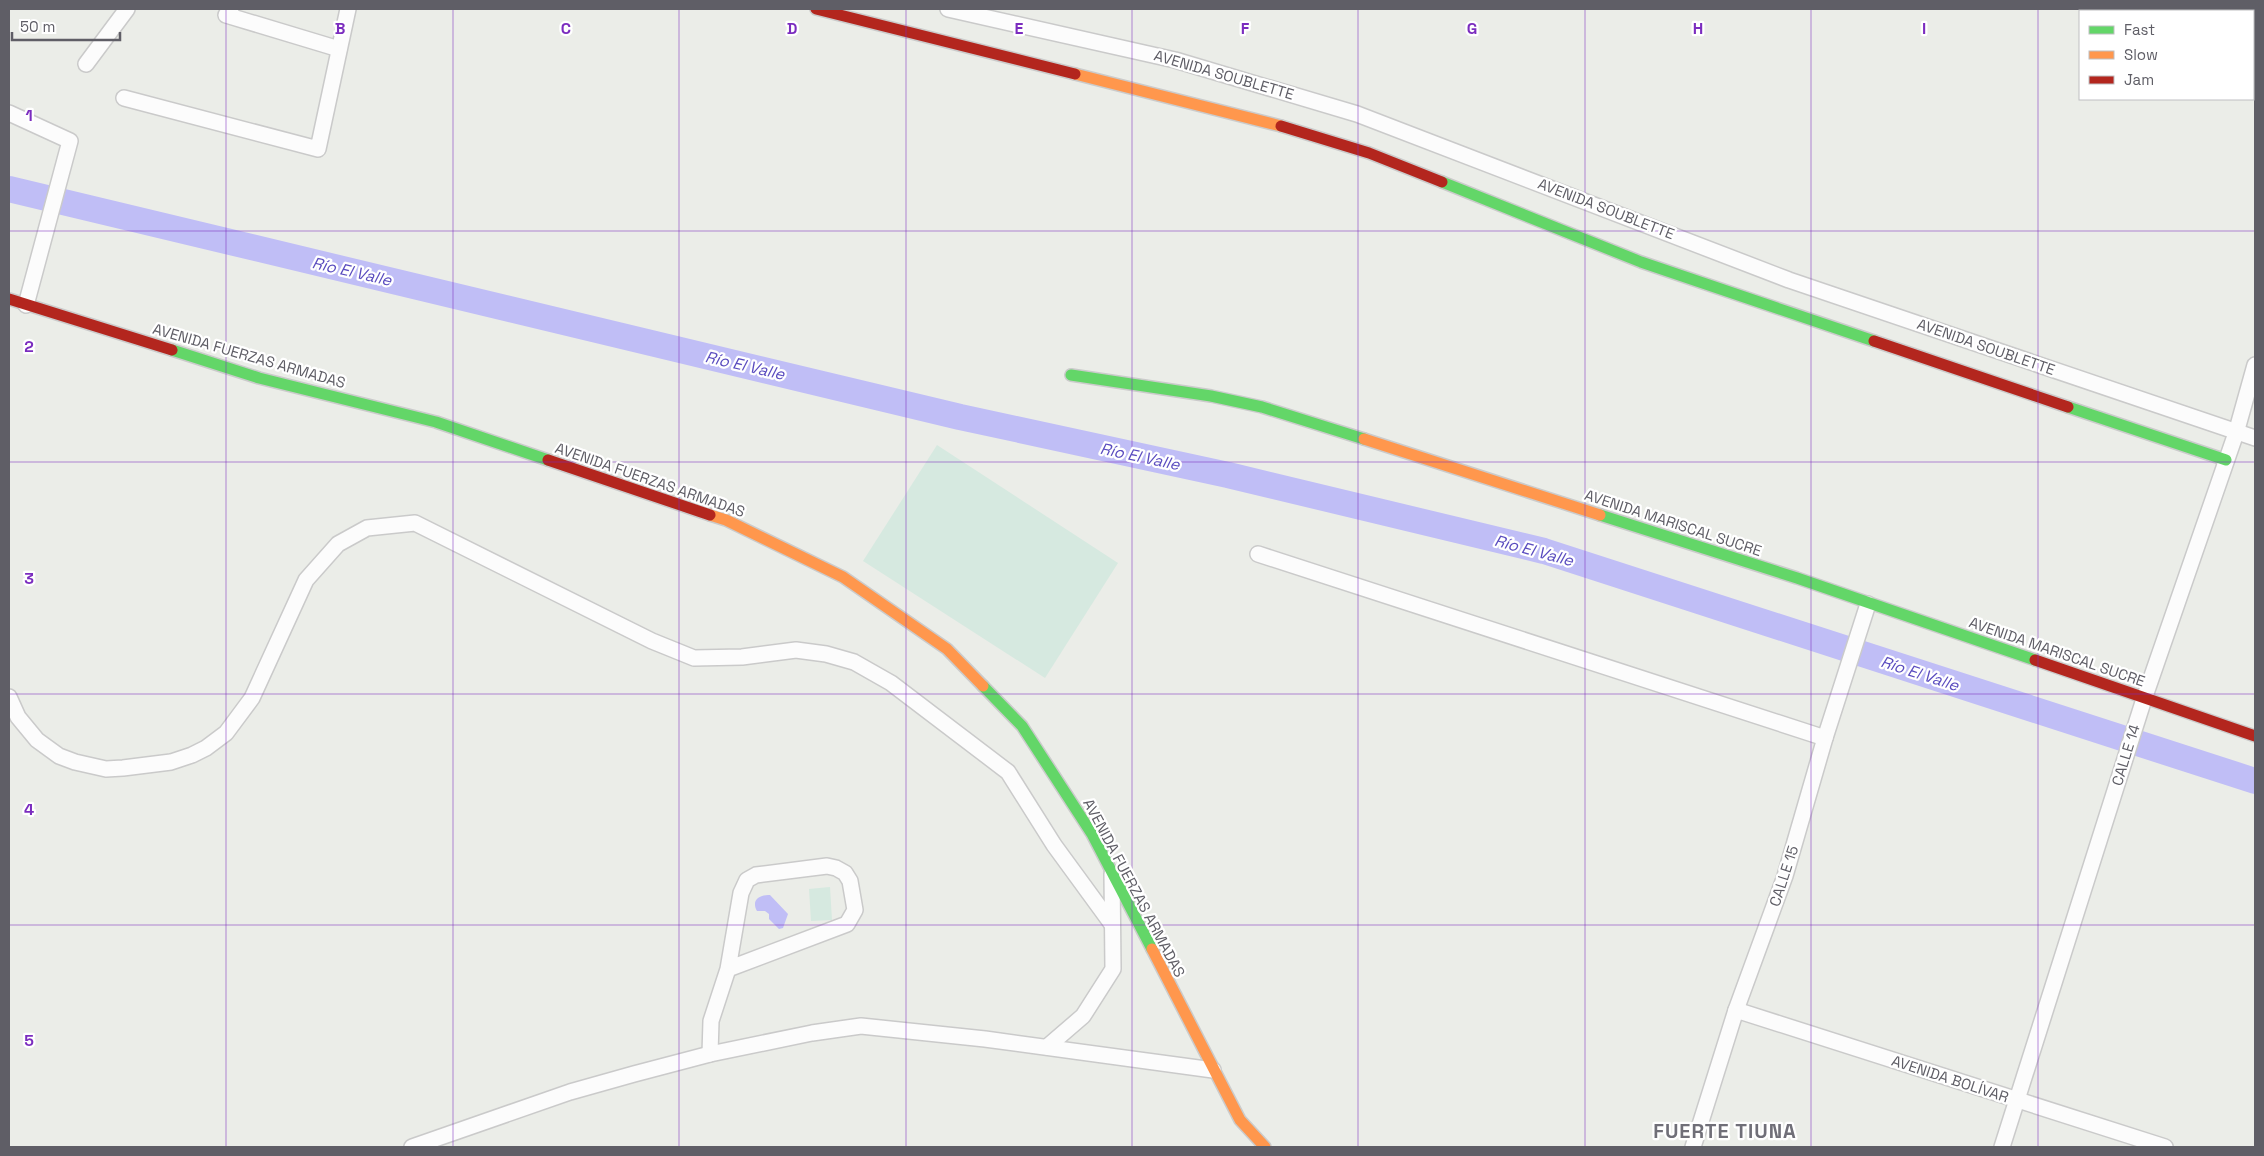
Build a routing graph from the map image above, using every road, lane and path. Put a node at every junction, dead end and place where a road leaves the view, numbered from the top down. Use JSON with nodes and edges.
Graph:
{"nodes":[{"id":1,"x":127,"y":9,"type":"edge"},
{"id":2,"x":231,"y":9,"type":"edge"},
{"id":3,"x":348,"y":9,"type":"edge"},
{"id":4,"x":816,"y":9,"type":"edge"},
{"id":5,"x":948,"y":9,"type":"edge"},
{"id":6,"x":339,"y":50,"type":"junction"},
{"id":7,"x":86,"y":64,"type":"dead end"},
{"id":8,"x":124,"y":98,"type":"dead end"},
{"id":9,"x":9,"y":113,"type":"edge"},
{"id":10,"x":9,"y":299,"type":"edge"},
{"id":11,"x":26,"y":304,"type":"junction"},
{"id":12,"x":2255,"y":364,"type":"edge"},
{"id":13,"x":1071,"y":375,"type":"dead end"},
{"id":14,"x":2236,"y":432,"type":"junction"},
{"id":15,"x":2255,"y":438,"type":"edge"},
{"id":16,"x":2226,"y":460,"type":"junction"},
{"id":17,"x":1258,"y":554,"type":"dead end"},
{"id":18,"x":1868,"y":604,"type":"junction"},
{"id":19,"x":9,"y":697,"type":"edge"},
{"id":20,"x":2144,"y":698,"type":"junction"},
{"id":21,"x":2255,"y":736,"type":"edge"},
{"id":22,"x":1825,"y":738,"type":"junction"},
{"id":23,"x":1112,"y":874,"type":"junction"},
{"id":24,"x":1111,"y":923,"type":"junction"},
{"id":25,"x":728,"y":969,"type":"junction"},
{"id":26,"x":1736,"y":1010,"type":"junction"},
{"id":27,"x":1047,"y":1047,"type":"junction"},
{"id":28,"x":710,"y":1054,"type":"junction"},
{"id":29,"x":1213,"y":1070,"type":"junction"},
{"id":30,"x":2018,"y":1100,"type":"junction"},
{"id":31,"x":412,"y":1147,"type":"edge"},
{"id":32,"x":1265,"y":1147,"type":"edge"},
{"id":33,"x":1694,"y":1147,"type":"edge"},
{"id":34,"x":2002,"y":1147,"type":"edge"},
{"id":35,"x":2165,"y":1147,"type":"edge"}],
"edges":[{"from":1,"to":7,"type":"street"},
{"from":2,"to":6,"type":"street"},
{"from":3,"to":6,"type":"street"},
{"from":4,"to":16,"type":"street"},
{"from":5,"to":14,"type":"street","name":"AVENIDA SOUBLETTE"},
{"from":6,"to":8,"type":"street"},
{"from":9,"to":11,"type":"street"},
{"from":10,"to":11,"type":"street","name":"AVENIDA FUERZAS ARMADAS"},
{"from":11,"to":23,"type":"street","name":"AVENIDA FUERZAS ARMADAS"},
{"from":12,"to":14,"type":"street","name":"CALLE 14"},
{"from":13,"to":18,"type":"street","name":"AVENIDA MARISCAL SUCRE"},
{"from":14,"to":15,"type":"street","name":"AVENIDA SOUBLETTE"},
{"from":14,"to":16,"type":"street","name":"CALLE 14"},
{"from":16,"to":20,"type":"street","name":"CALLE 14"},
{"from":17,"to":22,"type":"street"},
{"from":18,"to":20,"type":"street","name":"AVENIDA MARISCAL SUCRE"},
{"from":18,"to":22,"type":"street","name":"CALLE 15"},
{"from":19,"to":24,"type":"street"},
{"from":20,"to":21,"type":"street","name":"AVENIDA MARISCAL SUCRE"},
{"from":20,"to":30,"type":"street","name":"CALLE 14"},
{"from":22,"to":26,"type":"street","name":"CALLE 15"},
{"from":23,"to":24,"type":"street"},
{"from":23,"to":29,"type":"street","name":"AVENIDA FUERZAS ARMADAS"},
{"from":24,"to":27,"type":"street"},
{"from":25,"to":25,"type":"street"},
{"from":25,"to":28,"type":"street"},
{"from":26,"to":30,"type":"street","name":"AVENIDA BOLÍVAR"},
{"from":26,"to":33,"type":"street","name":"CALLE 15"},
{"from":27,"to":28,"type":"street"},
{"from":27,"to":29,"type":"street"},
{"from":28,"to":31,"type":"street"},
{"from":29,"to":32,"type":"street","name":"AVENIDA FUERZAS ARMADAS"},
{"from":30,"to":34,"type":"street","name":"CALLE 14"},
{"from":30,"to":35,"type":"street","name":"AVENIDA BOLÍVAR"}]}
